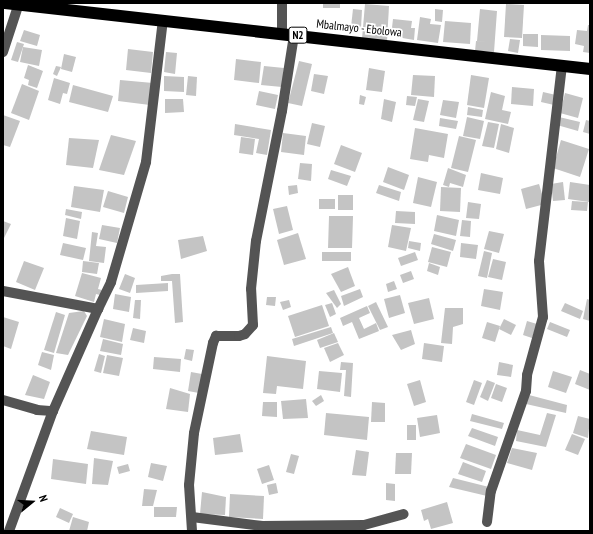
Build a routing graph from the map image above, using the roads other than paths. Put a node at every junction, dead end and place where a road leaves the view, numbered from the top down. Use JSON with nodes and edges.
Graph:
{"nodes":[{"id":1,"x":5,"y":3,"type":"edge"},
{"id":2,"x":282,"y":3,"type":"edge"},
{"id":3,"x":19,"y":4,"type":"edge"},
{"id":4,"x":164,"y":20,"type":"junction"},
{"id":5,"x":288,"y":34,"type":"junction"},
{"id":6,"x":3,"y":52,"type":"edge"},
{"id":7,"x":562,"y":65,"type":"junction"},
{"id":8,"x":590,"y":69,"type":"edge"},
{"id":9,"x":3,"y":291,"type":"edge"},
{"id":10,"x":98,"y":309,"type":"junction"},
{"id":11,"x":3,"y":400,"type":"edge"},
{"id":12,"x":54,"y":412,"type":"junction"},
{"id":13,"x":404,"y":514,"type":"dead end"},
{"id":14,"x":192,"y":516,"type":"junction"},
{"id":15,"x":487,"y":522,"type":"dead end"},
{"id":16,"x":9,"y":531,"type":"edge"},
{"id":17,"x":192,"y":531,"type":"edge"}],
"edges":[{"from":1,"to":3,"type":"highway","name":"Mbalmayo - Ebolowa","number":"N2"},
{"from":2,"to":5,"type":"street"},
{"from":3,"to":4,"type":"highway","name":"Mbalmayo - Ebolowa","number":"N2"},
{"from":3,"to":6,"type":"street"},
{"from":4,"to":5,"type":"highway","name":"Mbalmayo - Ebolowa","number":"N2"},
{"from":4,"to":10,"type":"street"},
{"from":5,"to":7,"type":"highway","name":"Mbalmayo - Ebolowa","number":"N2"},
{"from":5,"to":14,"type":"street"},
{"from":7,"to":8,"type":"highway","name":"Mbalmayo - Ebolowa","number":"N2"},
{"from":7,"to":15,"type":"street"},
{"from":9,"to":10,"type":"street"},
{"from":10,"to":12,"type":"street"},
{"from":11,"to":12,"type":"street"},
{"from":12,"to":16,"type":"street"},
{"from":13,"to":14,"type":"street"},
{"from":14,"to":17,"type":"street"}]}
